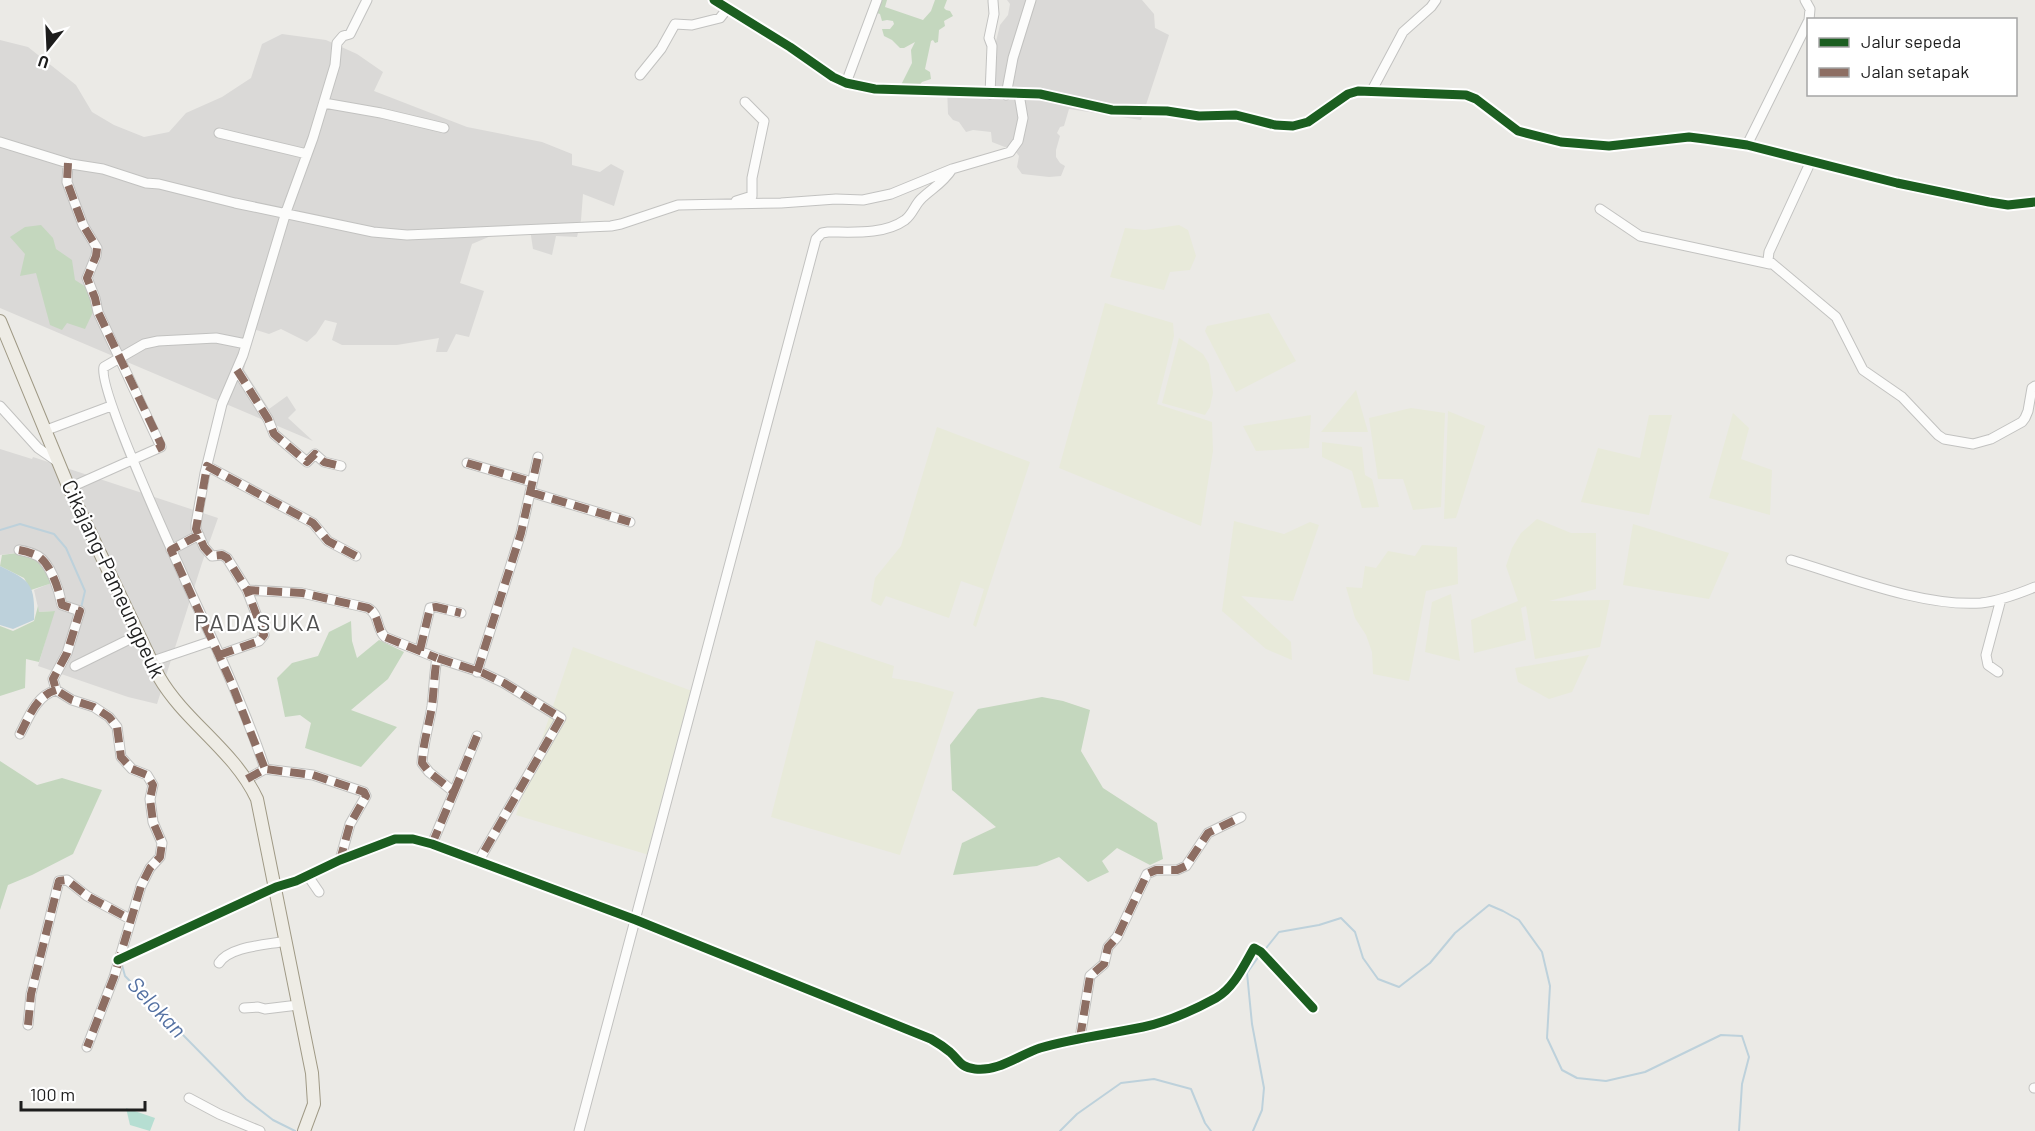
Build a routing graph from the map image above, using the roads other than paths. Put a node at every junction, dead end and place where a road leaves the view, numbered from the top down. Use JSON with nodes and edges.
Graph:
{"nodes":[{"id":1,"x":367,"y":0,"type":"edge"},
{"id":2,"x":714,"y":0,"type":"edge"},
{"id":3,"x":877,"y":0,"type":"edge"},
{"id":4,"x":1031,"y":0,"type":"edge"},
{"id":5,"x":1436,"y":0,"type":"edge"},
{"id":6,"x":1805,"y":0,"type":"edge"},
{"id":7,"x":993,"y":1,"type":"edge"},
{"id":8,"x":727,"y":9,"type":"junction"},
{"id":9,"x":1809,"y":18,"type":"edge"},
{"id":10,"x":1807,"y":25,"type":"edge"},
{"id":11,"x":640,"y":75,"type":"dead end"},
{"id":12,"x":846,"y":83,"type":"junction"},
{"id":13,"x":1371,"y":92,"type":"junction"},
{"id":14,"x":990,"y":94,"type":"junction"},
{"id":15,"x":1019,"y":94,"type":"junction"},
{"id":16,"x":1006,"y":95,"type":"junction"},
{"id":17,"x":745,"y":102,"type":"dead end"},
{"id":18,"x":324,"y":103,"type":"junction"},
{"id":19,"x":444,"y":128,"type":"dead end"},
{"id":20,"x":219,"y":133,"type":"dead end"},
{"id":21,"x":0,"y":142,"type":"edge"},
{"id":22,"x":1747,"y":145,"type":"junction"},
{"id":23,"x":307,"y":154,"type":"junction"},
{"id":24,"x":1811,"y":161,"type":"junction"},
{"id":25,"x":68,"y":163,"type":"junction"},
{"id":26,"x":952,"y":169,"type":"junction"},
{"id":27,"x":2035,"y":202,"type":"edge"},
{"id":28,"x":729,"y":204,"type":"junction"},
{"id":29,"x":1600,"y":209,"type":"dead end"},
{"id":30,"x":286,"y":212,"type":"junction"},
{"id":31,"x":1770,"y":264,"type":"junction"},
{"id":32,"x":0,"y":321,"type":"edge"},
{"id":33,"x":246,"y":344,"type":"junction"},
{"id":34,"x":121,"y":357,"type":"junction"},
{"id":35,"x":237,"y":370,"type":"junction"},
{"id":36,"x":2035,"y":386,"type":"edge"},
{"id":37,"x":0,"y":406,"type":"edge"},
{"id":38,"x":111,"y":406,"type":"junction"},
{"id":39,"x":44,"y":431,"type":"junction"},
{"id":40,"x":537,"y":457,"type":"dead end"},
{"id":41,"x":134,"y":460,"type":"junction"},
{"id":42,"x":58,"y":462,"type":"junction"},
{"id":43,"x":467,"y":463,"type":"dead end"},
{"id":44,"x":207,"y":466,"type":"junction"},
{"id":45,"x":341,"y":466,"type":"dead end"},
{"id":46,"x":532,"y":482,"type":"junction"},
{"id":47,"x":69,"y":488,"type":"junction"},
{"id":48,"x":530,"y":492,"type":"junction"},
{"id":49,"x":630,"y":522,"type":"dead end"},
{"id":50,"x":199,"y":535,"type":"junction"},
{"id":51,"x":19,"y":550,"type":"dead end"},
{"id":52,"x":171,"y":550,"type":"junction"},
{"id":53,"x":356,"y":556,"type":"dead end"},
{"id":54,"x":1791,"y":560,"type":"dead end"},
{"id":55,"x":2035,"y":587,"type":"edge"},
{"id":56,"x":247,"y":590,"type":"junction"},
{"id":57,"x":2001,"y":599,"type":"junction"},
{"id":58,"x":461,"y":613,"type":"dead end"},
{"id":59,"x":138,"y":636,"type":"junction"},
{"id":60,"x":212,"y":641,"type":"junction"},
{"id":61,"x":420,"y":650,"type":"junction"},
{"id":62,"x":219,"y":655,"type":"junction"},
{"id":63,"x":437,"y":658,"type":"junction"},
{"id":64,"x":150,"y":662,"type":"junction"},
{"id":65,"x":75,"y":666,"type":"dead end"},
{"id":66,"x":477,"y":672,"type":"junction"},
{"id":67,"x":1998,"y":672,"type":"dead end"},
{"id":68,"x":56,"y":690,"type":"junction"},
{"id":69,"x":20,"y":734,"type":"dead end"},
{"id":70,"x":477,"y":736,"type":"dead end"},
{"id":71,"x":265,"y":769,"type":"junction"},
{"id":72,"x":247,"y":779,"type":"junction"},
{"id":73,"x":454,"y":792,"type":"junction"},
{"id":74,"x":1241,"y":817,"type":"dead end"},
{"id":75,"x":432,"y":844,"type":"junction"},
{"id":76,"x":340,"y":860,"type":"junction"},
{"id":77,"x":478,"y":862,"type":"junction"},
{"id":78,"x":308,"y":876,"type":"junction"},
{"id":79,"x":276,"y":887,"type":"junction"},
{"id":80,"x":319,"y":892,"type":"dead end"},
{"id":81,"x":130,"y":919,"type":"junction"},
{"id":82,"x":636,"y":920,"type":"junction"},
{"id":83,"x":286,"y":941,"type":"junction"},
{"id":84,"x":122,"y":958,"type":"junction"},
{"id":85,"x":219,"y":963,"type":"dead end"},
{"id":86,"x":298,"y":1005,"type":"junction"},
{"id":87,"x":244,"y":1008,"type":"dead end"},
{"id":88,"x":1313,"y":1008,"type":"dead end"},
{"id":89,"x":28,"y":1025,"type":"dead end"},
{"id":90,"x":1080,"y":1038,"type":"junction"},
{"id":91,"x":87,"y":1047,"type":"dead end"},
{"id":92,"x":189,"y":1098,"type":"dead end"},
{"id":93,"x":260,"y":1131,"type":"edge"},
{"id":94,"x":304,"y":1131,"type":"edge"},
{"id":95,"x":579,"y":1131,"type":"edge"}],
"edges":[{"from":1,"to":18,"type":"street"},
{"from":2,"to":8,"type":"street"},
{"from":3,"to":12,"type":"street"},
{"from":4,"to":16,"type":"street"},
{"from":5,"to":13,"type":"street"},
{"from":6,"to":9,"type":"street"},
{"from":7,"to":14,"type":"street"},
{"from":8,"to":11,"type":"street"},
{"from":8,"to":12,"type":"street"},
{"from":10,"to":22,"type":"street"},
{"from":12,"to":14,"type":"street"},
{"from":13,"to":15,"type":"street"},
{"from":13,"to":22,"type":"street"},
{"from":14,"to":16,"type":"street"},
{"from":15,"to":16,"type":"street"},
{"from":15,"to":26,"type":"street"},
{"from":17,"to":28,"type":"street"},
{"from":18,"to":19,"type":"street"},
{"from":18,"to":23,"type":"street"},
{"from":20,"to":23,"type":"street"},
{"from":21,"to":25,"type":"street"},
{"from":22,"to":24,"type":"street"},
{"from":23,"to":30,"type":"street"},
{"from":24,"to":27,"type":"street"},
{"from":24,"to":31,"type":"street"},
{"from":25,"to":30,"type":"street"},
{"from":25,"to":34,"type":"street"},
{"from":26,"to":28,"type":"street"},
{"from":26,"to":82,"type":"street"},
{"from":28,"to":30,"type":"street"},
{"from":29,"to":31,"type":"street"},
{"from":30,"to":33,"type":"street"},
{"from":31,"to":36,"type":"street"},
{"from":32,"to":39,"type":"main road","name":"Cikajang-Pameungpeuk"},
{"from":33,"to":34,"type":"street"},
{"from":33,"to":35,"type":"street"},
{"from":34,"to":38,"type":"street"},
{"from":34,"to":41,"type":"street"},
{"from":35,"to":44,"type":"street"},
{"from":35,"to":45,"type":"street"},
{"from":37,"to":42,"type":"street"},
{"from":38,"to":39,"type":"street"},
{"from":38,"to":41,"type":"street"},
{"from":39,"to":42,"type":"main road","name":"Cikajang-Pameungpeuk"},
{"from":40,"to":46,"type":"street"},
{"from":41,"to":47,"type":"street"},
{"from":41,"to":52,"type":"street"},
{"from":42,"to":47,"type":"main road","name":"Cikajang-Pameungpeuk"},
{"from":43,"to":46,"type":"street"},
{"from":44,"to":50,"type":"street"},
{"from":44,"to":53,"type":"street"},
{"from":46,"to":48,"type":"street"},
{"from":47,"to":59,"type":"main road","name":"Cikajang-Pameungpeuk"},
{"from":48,"to":49,"type":"street"},
{"from":48,"to":66,"type":"street"},
{"from":50,"to":52,"type":"street"},
{"from":50,"to":56,"type":"street"},
{"from":51,"to":68,"type":"street"},
{"from":52,"to":60,"type":"street"},
{"from":54,"to":57,"type":"street"},
{"from":55,"to":57,"type":"street"},
{"from":56,"to":61,"type":"street"},
{"from":56,"to":62,"type":"street"},
{"from":57,"to":67,"type":"street"},
{"from":58,"to":61,"type":"street"},
{"from":59,"to":64,"type":"main road","name":"Cikajang-Pameungpeuk"},
{"from":59,"to":65,"type":"street"},
{"from":60,"to":62,"type":"street"},
{"from":60,"to":64,"type":"street"},
{"from":61,"to":63,"type":"street"},
{"from":62,"to":71,"type":"street"},
{"from":63,"to":66,"type":"street"},
{"from":63,"to":73,"type":"street"},
{"from":64,"to":72,"type":"main road","name":"Cikajang-Pameungpeuk"},
{"from":66,"to":77,"type":"street"},
{"from":68,"to":69,"type":"street"},
{"from":68,"to":81,"type":"street"},
{"from":70,"to":73,"type":"street"},
{"from":71,"to":72,"type":"street"},
{"from":71,"to":76,"type":"street"},
{"from":72,"to":79,"type":"main road","name":"Cikajang-Pameungpeuk"},
{"from":73,"to":75,"type":"street"},
{"from":74,"to":90,"type":"street"},
{"from":75,"to":76,"type":"street"},
{"from":75,"to":77,"type":"street"},
{"from":76,"to":78,"type":"street"},
{"from":77,"to":82,"type":"street"},
{"from":78,"to":79,"type":"street"},
{"from":78,"to":80,"type":"street"},
{"from":79,"to":83,"type":"main road","name":"Cikajang-Pameungpeuk"},
{"from":79,"to":84,"type":"street"},
{"from":81,"to":84,"type":"street"},
{"from":81,"to":89,"type":"street"},
{"from":82,"to":90,"type":"street"},
{"from":82,"to":95,"type":"street"},
{"from":83,"to":85,"type":"street"},
{"from":83,"to":86,"type":"main road","name":"Cikajang-Pameungpeuk"},
{"from":84,"to":91,"type":"street"},
{"from":86,"to":87,"type":"street"},
{"from":86,"to":94,"type":"main road","name":"Cikajang-Pameungpeuk"},
{"from":88,"to":90,"type":"street"},
{"from":92,"to":93,"type":"street"}]}
